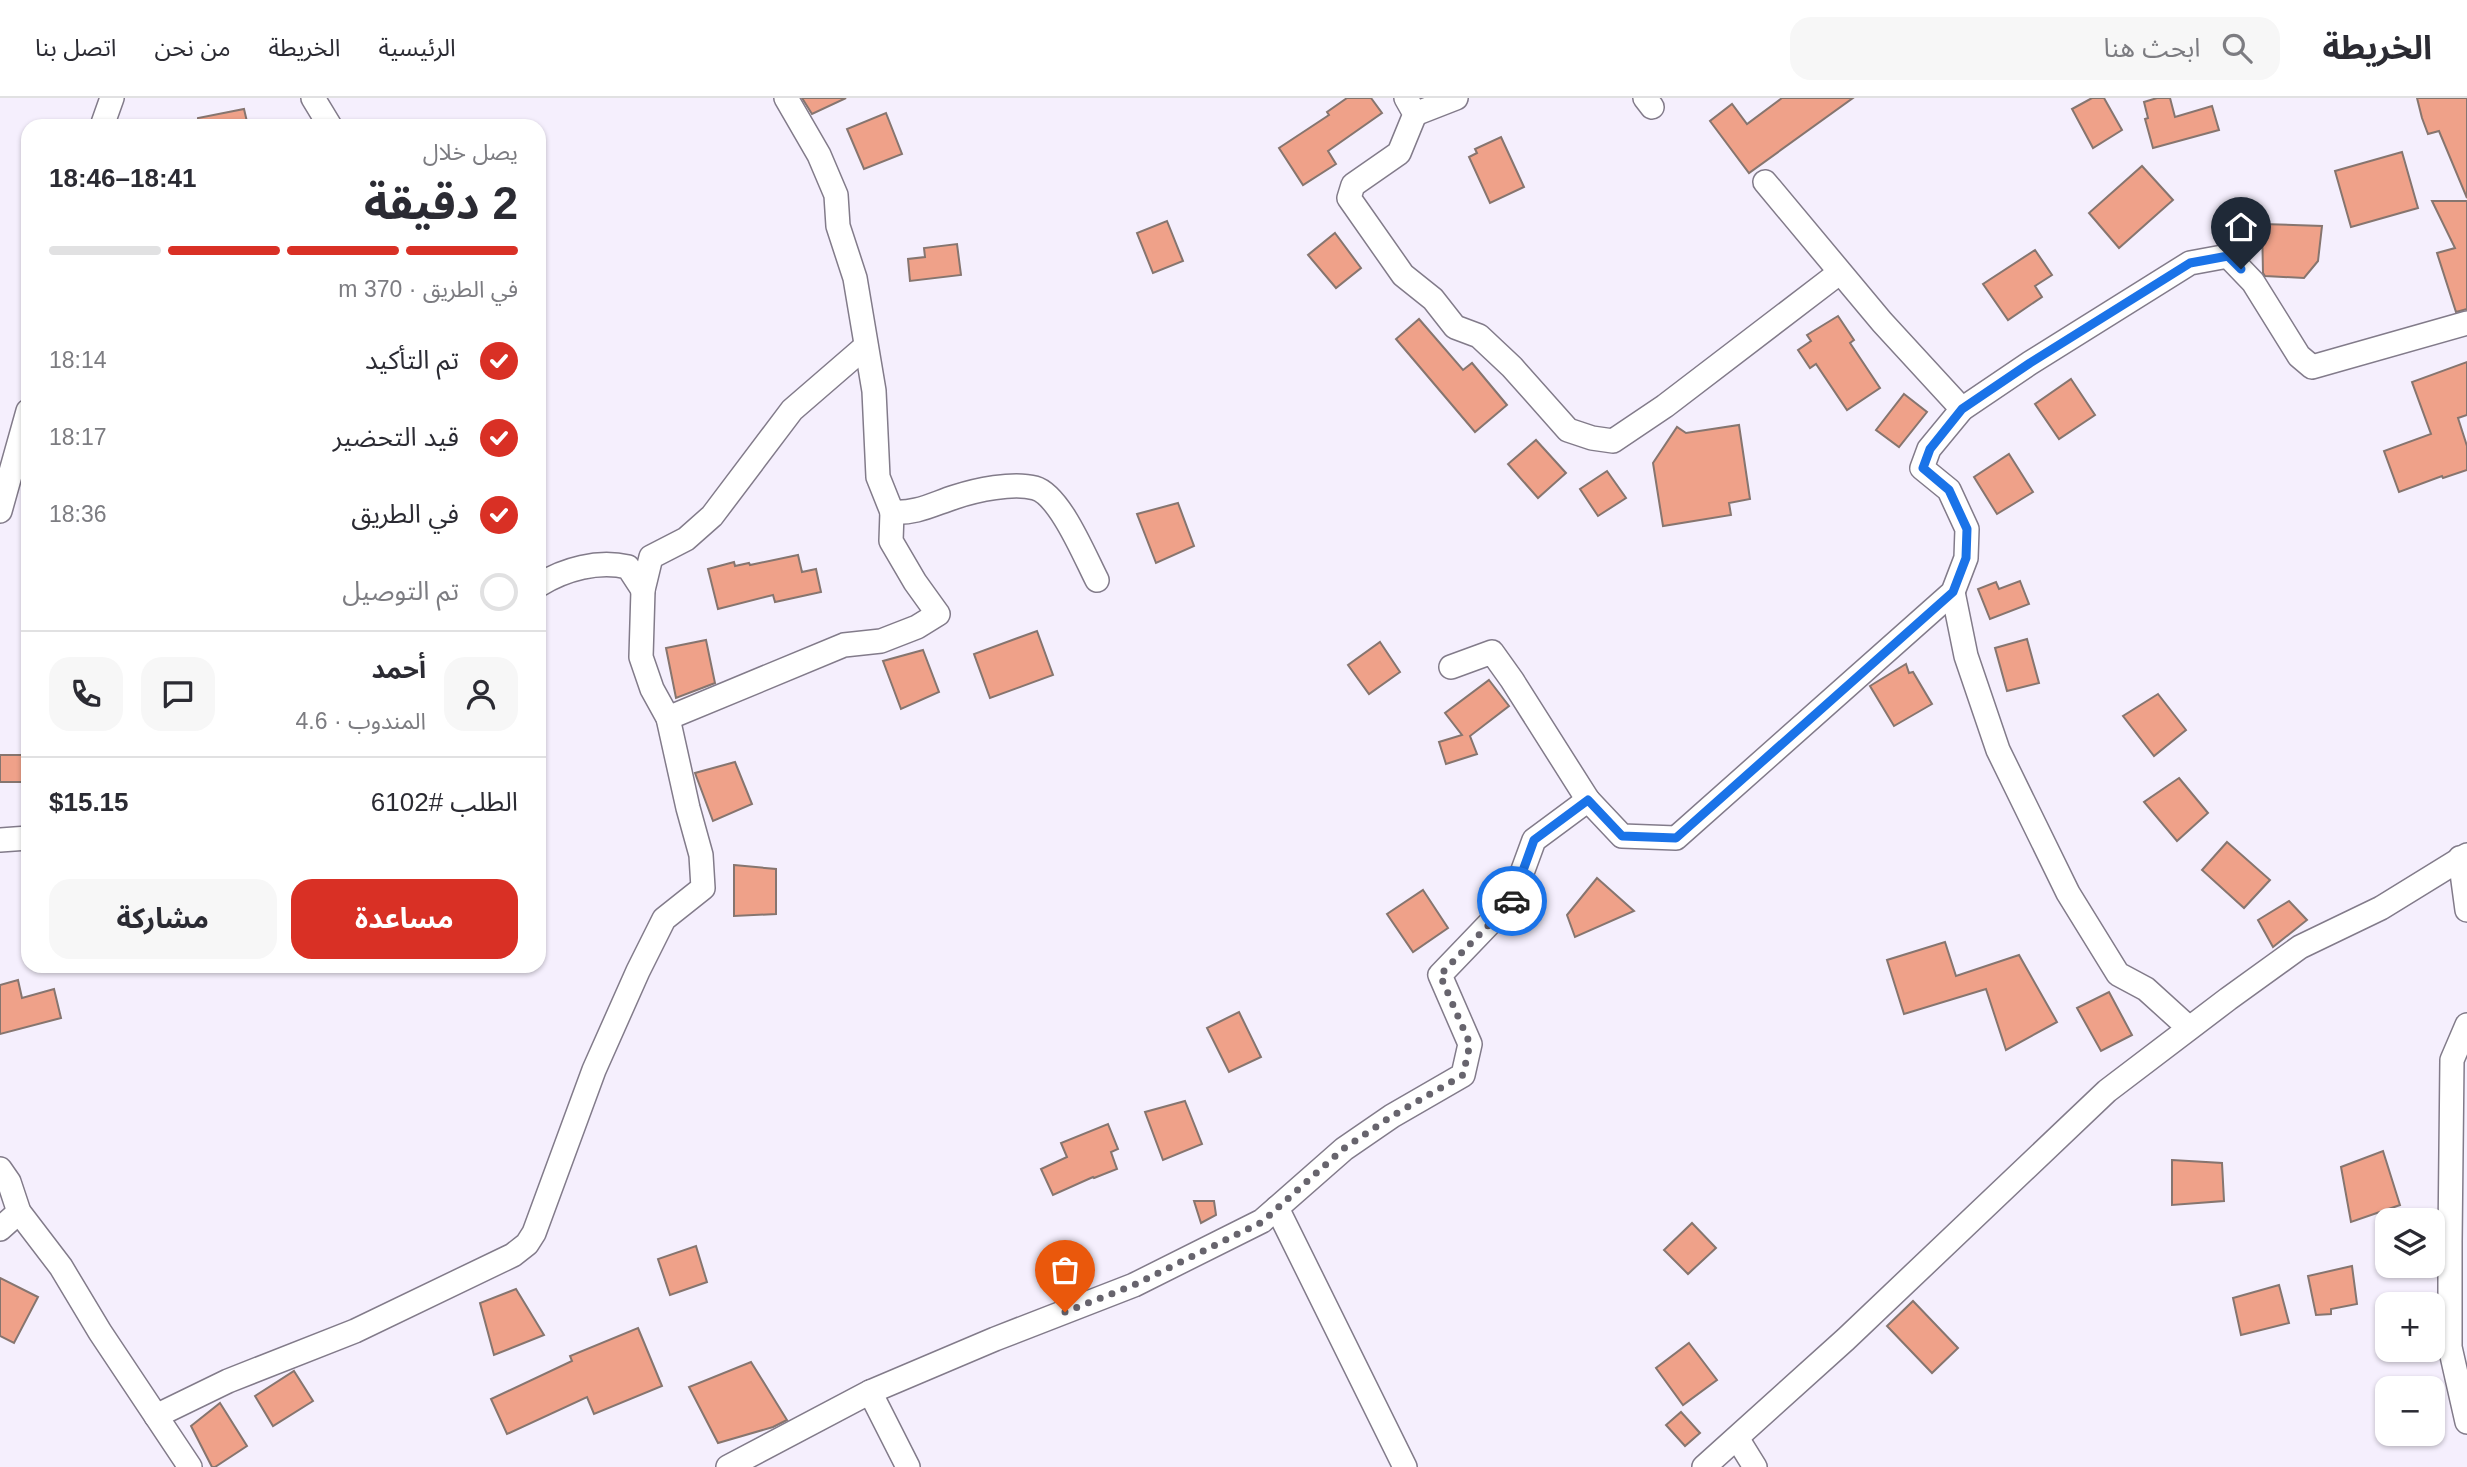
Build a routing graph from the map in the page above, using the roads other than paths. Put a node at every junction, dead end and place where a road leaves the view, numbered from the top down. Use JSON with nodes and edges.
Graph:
{"nodes":[{"id":1,"x":111,"y":98,"type":"edge"},
{"id":2,"x":313,"y":98,"type":"edge"},
{"id":3,"x":786,"y":98,"type":"edge"},
{"id":4,"x":1456,"y":98,"type":"edge"},
{"id":5,"x":1410,"y":106,"type":"edge"},
{"id":6,"x":104,"y":119,"type":"edge"},
{"id":7,"x":326,"y":119,"type":"edge"},
{"id":8,"x":1765,"y":182,"type":"dead end"},
{"id":9,"x":1839,"y":272,"type":"junction"},
{"id":10,"x":2467,"y":323,"type":"edge"},
{"id":11,"x":866,"y":346,"type":"junction"},
{"id":12,"x":1962,"y":409,"type":"junction"},
{"id":13,"x":21,"y":436,"type":"edge"},
{"id":14,"x":0,"y":511,"type":"edge"},
{"id":15,"x":892,"y":512,"type":"junction"},
{"id":16,"x":1097,"y":580,"type":"dead end"},
{"id":17,"x":546,"y":581,"type":"edge"},
{"id":18,"x":643,"y":590,"type":"junction"},
{"id":19,"x":1953,"y":592,"type":"junction"},
{"id":20,"x":1451,"y":667,"type":"dead end"},
{"id":21,"x":668,"y":718,"type":"junction"},
{"id":22,"x":1588,"y":800,"type":"junction"},
{"id":23,"x":21,"y":838,"type":"edge"},
{"id":24,"x":0,"y":840,"type":"edge"},
{"id":25,"x":2464,"y":857,"type":"edge"},
{"id":26,"x":2467,"y":910,"type":"edge"},
{"id":27,"x":2467,"y":1025,"type":"edge"},
{"id":28,"x":2189,"y":1028,"type":"junction"},
{"id":29,"x":0,"y":1169,"type":"edge"},
{"id":30,"x":1278,"y":1208,"type":"junction"},
{"id":31,"x":19,"y":1212,"type":"junction"},
{"id":32,"x":0,"y":1230,"type":"edge"},
{"id":33,"x":2458,"y":1347,"type":"edge"},
{"id":34,"x":870,"y":1392,"type":"junction"},
{"id":35,"x":156,"y":1416,"type":"junction"},
{"id":36,"x":2467,"y":1422,"type":"edge"},
{"id":37,"x":1737,"y":1438,"type":"junction"},
{"id":38,"x":190,"y":1467,"type":"edge"},
{"id":39,"x":727,"y":1467,"type":"edge"},
{"id":40,"x":908,"y":1467,"type":"edge"},
{"id":41,"x":1405,"y":1467,"type":"edge"},
{"id":42,"x":1704,"y":1467,"type":"edge"},
{"id":43,"x":1755,"y":1467,"type":"edge"}],
"edges":[{"from":1,"to":6,"type":"street"},
{"from":2,"to":7,"type":"street"},
{"from":3,"to":11,"type":"street"},
{"from":4,"to":5,"type":"street"},
{"from":5,"to":9,"type":"street"},
{"from":8,"to":9,"type":"street"},
{"from":9,"to":12,"type":"street"},
{"from":10,"to":12,"type":"street"},
{"from":11,"to":15,"type":"street"},
{"from":11,"to":18,"type":"street"},
{"from":12,"to":19,"type":"street"},
{"from":13,"to":14,"type":"street"},
{"from":15,"to":16,"type":"street"},
{"from":15,"to":21,"type":"street"},
{"from":17,"to":18,"type":"street"},
{"from":18,"to":21,"type":"street"},
{"from":19,"to":22,"type":"street"},
{"from":19,"to":28,"type":"street"},
{"from":20,"to":22,"type":"street"},
{"from":21,"to":35,"type":"street"},
{"from":22,"to":30,"type":"street"},
{"from":23,"to":24,"type":"street"},
{"from":25,"to":26,"type":"street"},
{"from":25,"to":28,"type":"street"},
{"from":27,"to":33,"type":"street"},
{"from":28,"to":37,"type":"street"},
{"from":29,"to":31,"type":"street"},
{"from":30,"to":34,"type":"street"},
{"from":30,"to":41,"type":"street"},
{"from":31,"to":32,"type":"street"},
{"from":31,"to":35,"type":"street"},
{"from":33,"to":36,"type":"street"},
{"from":34,"to":39,"type":"street"},
{"from":34,"to":40,"type":"street"},
{"from":35,"to":38,"type":"street"},
{"from":37,"to":42,"type":"street"},
{"from":37,"to":43,"type":"street"}]}
